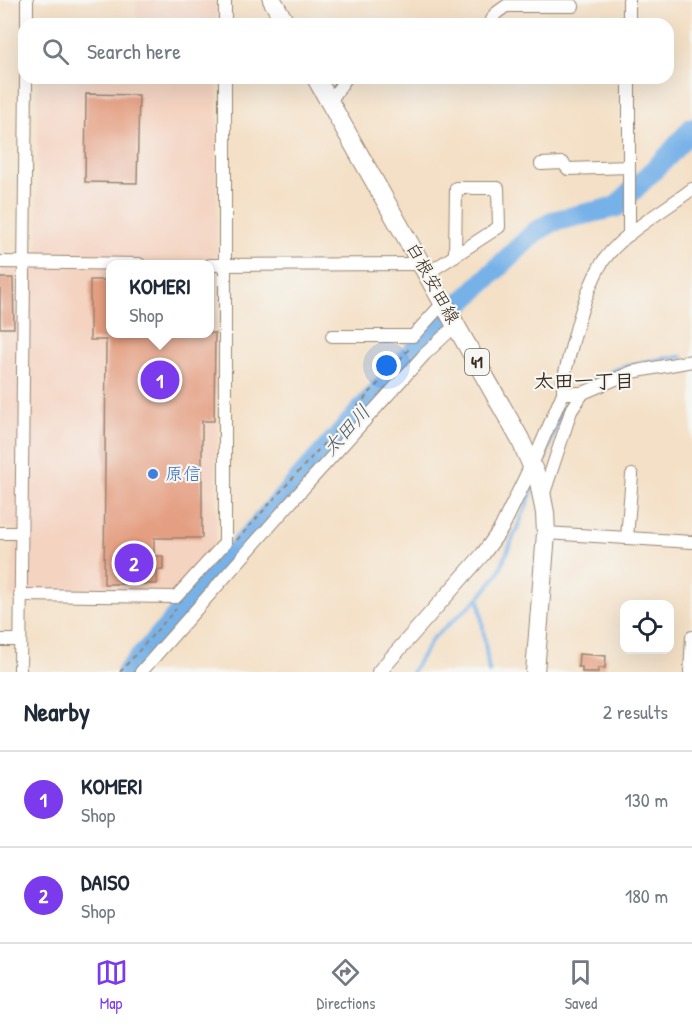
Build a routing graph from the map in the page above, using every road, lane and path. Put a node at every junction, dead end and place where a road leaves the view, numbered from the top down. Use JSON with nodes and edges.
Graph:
{"nodes":[{"id":1,"x":27,"y":0,"type":"edge"},
{"id":2,"x":225,"y":0,"type":"edge"},
{"id":3,"x":272,"y":0,"type":"edge"},
{"id":4,"x":629,"y":0,"type":"edge"},
{"id":5,"x":573,"y":6,"type":"dead end"},
{"id":6,"x":27,"y":18,"type":"edge"},
{"id":7,"x":225,"y":18,"type":"edge"},
{"id":8,"x":282,"y":18,"type":"edge"},
{"id":9,"x":493,"y":18,"type":"edge"},
{"id":10,"x":629,"y":18,"type":"edge"},
{"id":11,"x":26,"y":84,"type":"edge"},
{"id":12,"x":225,"y":84,"type":"edge"},
{"id":13,"x":320,"y":84,"type":"edge"},
{"id":14,"x":342,"y":84,"type":"edge"},
{"id":15,"x":629,"y":84,"type":"edge"},
{"id":16,"x":330,"y":102,"type":"junction"},
{"id":17,"x":541,"y":164,"type":"dead end"},
{"id":18,"x":629,"y":167,"type":"junction"},
{"id":19,"x":692,"y":189,"type":"edge"},
{"id":20,"x":629,"y":236,"type":"junction"},
{"id":21,"x":455,"y":255,"type":"junction"},
{"id":22,"x":0,"y":262,"type":"edge"},
{"id":23,"x":26,"y":263,"type":"junction"},
{"id":24,"x":106,"y":264,"type":"edge"},
{"id":25,"x":214,"y":265,"type":"edge"},
{"id":26,"x":224,"y":266,"type":"junction"},
{"id":27,"x":425,"y":268,"type":"junction"},
{"id":28,"x":444,"y":302,"type":"junction"},
{"id":29,"x":457,"y":324,"type":"junction"},
{"id":30,"x":332,"y":336,"type":"dead end"},
{"id":31,"x":412,"y":347,"type":"dead end"},
{"id":32,"x":692,"y":361,"type":"edge"},
{"id":33,"x":563,"y":393,"type":"junction"},
{"id":34,"x":583,"y":393,"type":"junction"},
{"id":35,"x":532,"y":465,"type":"junction"},
{"id":36,"x":632,"y":475,"type":"dead end"},
{"id":37,"x":543,"y":498,"type":"junction"},
{"id":38,"x":0,"y":533,"type":"edge"},
{"id":39,"x":20,"y":533,"type":"junction"},
{"id":40,"x":546,"y":533,"type":"junction"},
{"id":41,"x":627,"y":538,"type":"junction"},
{"id":42,"x":236,"y":542,"type":"dead end"},
{"id":43,"x":692,"y":542,"type":"edge"},
{"id":44,"x":20,"y":595,"type":"junction"},
{"id":45,"x":181,"y":604,"type":"dead end"},
{"id":46,"x":692,"y":637,"type":"edge"},
{"id":47,"x":0,"y":640,"type":"edge"},
{"id":48,"x":20,"y":640,"type":"junction"},
{"id":49,"x":20,"y":672,"type":"edge"},
{"id":50,"x":120,"y":672,"type":"edge"},
{"id":51,"x":141,"y":672,"type":"edge"},
{"id":52,"x":379,"y":672,"type":"edge"},
{"id":53,"x":535,"y":672,"type":"edge"},
{"id":54,"x":690,"y":672,"type":"edge"}],
"edges":[{"from":1,"to":6,"type":"street"},
{"from":2,"to":7,"type":"street"},
{"from":3,"to":8,"type":"main road"},
{"from":4,"to":10,"type":"street"},
{"from":5,"to":9,"type":"street"},
{"from":11,"to":23,"type":"street"},
{"from":12,"to":26,"type":"street"},
{"from":13,"to":16,"type":"main road","name":"白根安田線","number":"41"},
{"from":14,"to":16,"type":"street"},
{"from":15,"to":18,"type":"street"},
{"from":16,"to":27,"type":"main road","name":"白根安田線","number":"41"},
{"from":17,"to":18,"type":"street"},
{"from":18,"to":20,"type":"street"},
{"from":19,"to":20,"type":"street"},
{"from":20,"to":33,"type":"street"},
{"from":21,"to":21,"type":"street"},
{"from":21,"to":27,"type":"street"},
{"from":22,"to":23,"type":"street"},
{"from":23,"to":24,"type":"street"},
{"from":23,"to":39,"type":"street"},
{"from":25,"to":26,"type":"street"},
{"from":26,"to":27,"type":"street"},
{"from":26,"to":44,"type":"street"},
{"from":27,"to":28,"type":"main road","name":"白根安田線","number":"41"},
{"from":28,"to":29,"type":"main road","name":"白根安田線","number":"41"},
{"from":28,"to":30,"type":"street"},
{"from":29,"to":35,"type":"main road","name":"白根安田線","number":"41"},
{"from":29,"to":51,"type":"street"},
{"from":31,"to":42,"type":"path"},
{"from":32,"to":34,"type":"street"},
{"from":33,"to":34,"type":"street"},
{"from":33,"to":35,"type":"street"},
{"from":34,"to":37,"type":"street"},
{"from":35,"to":37,"type":"main road","name":"白根安田線","number":"41"},
{"from":35,"to":52,"type":"street"},
{"from":36,"to":41,"type":"street"},
{"from":37,"to":40,"type":"main road","name":"白根安田線","number":"41"},
{"from":38,"to":39,"type":"street"},
{"from":39,"to":44,"type":"street"},
{"from":40,"to":41,"type":"street"},
{"from":40,"to":53,"type":"main road","name":"白根安田線","number":"41"},
{"from":41,"to":43,"type":"street"},
{"from":44,"to":48,"type":"street"},
{"from":45,"to":50,"type":"path"},
{"from":46,"to":54,"type":"street"},
{"from":47,"to":48,"type":"street"},
{"from":48,"to":49,"type":"street"}]}
